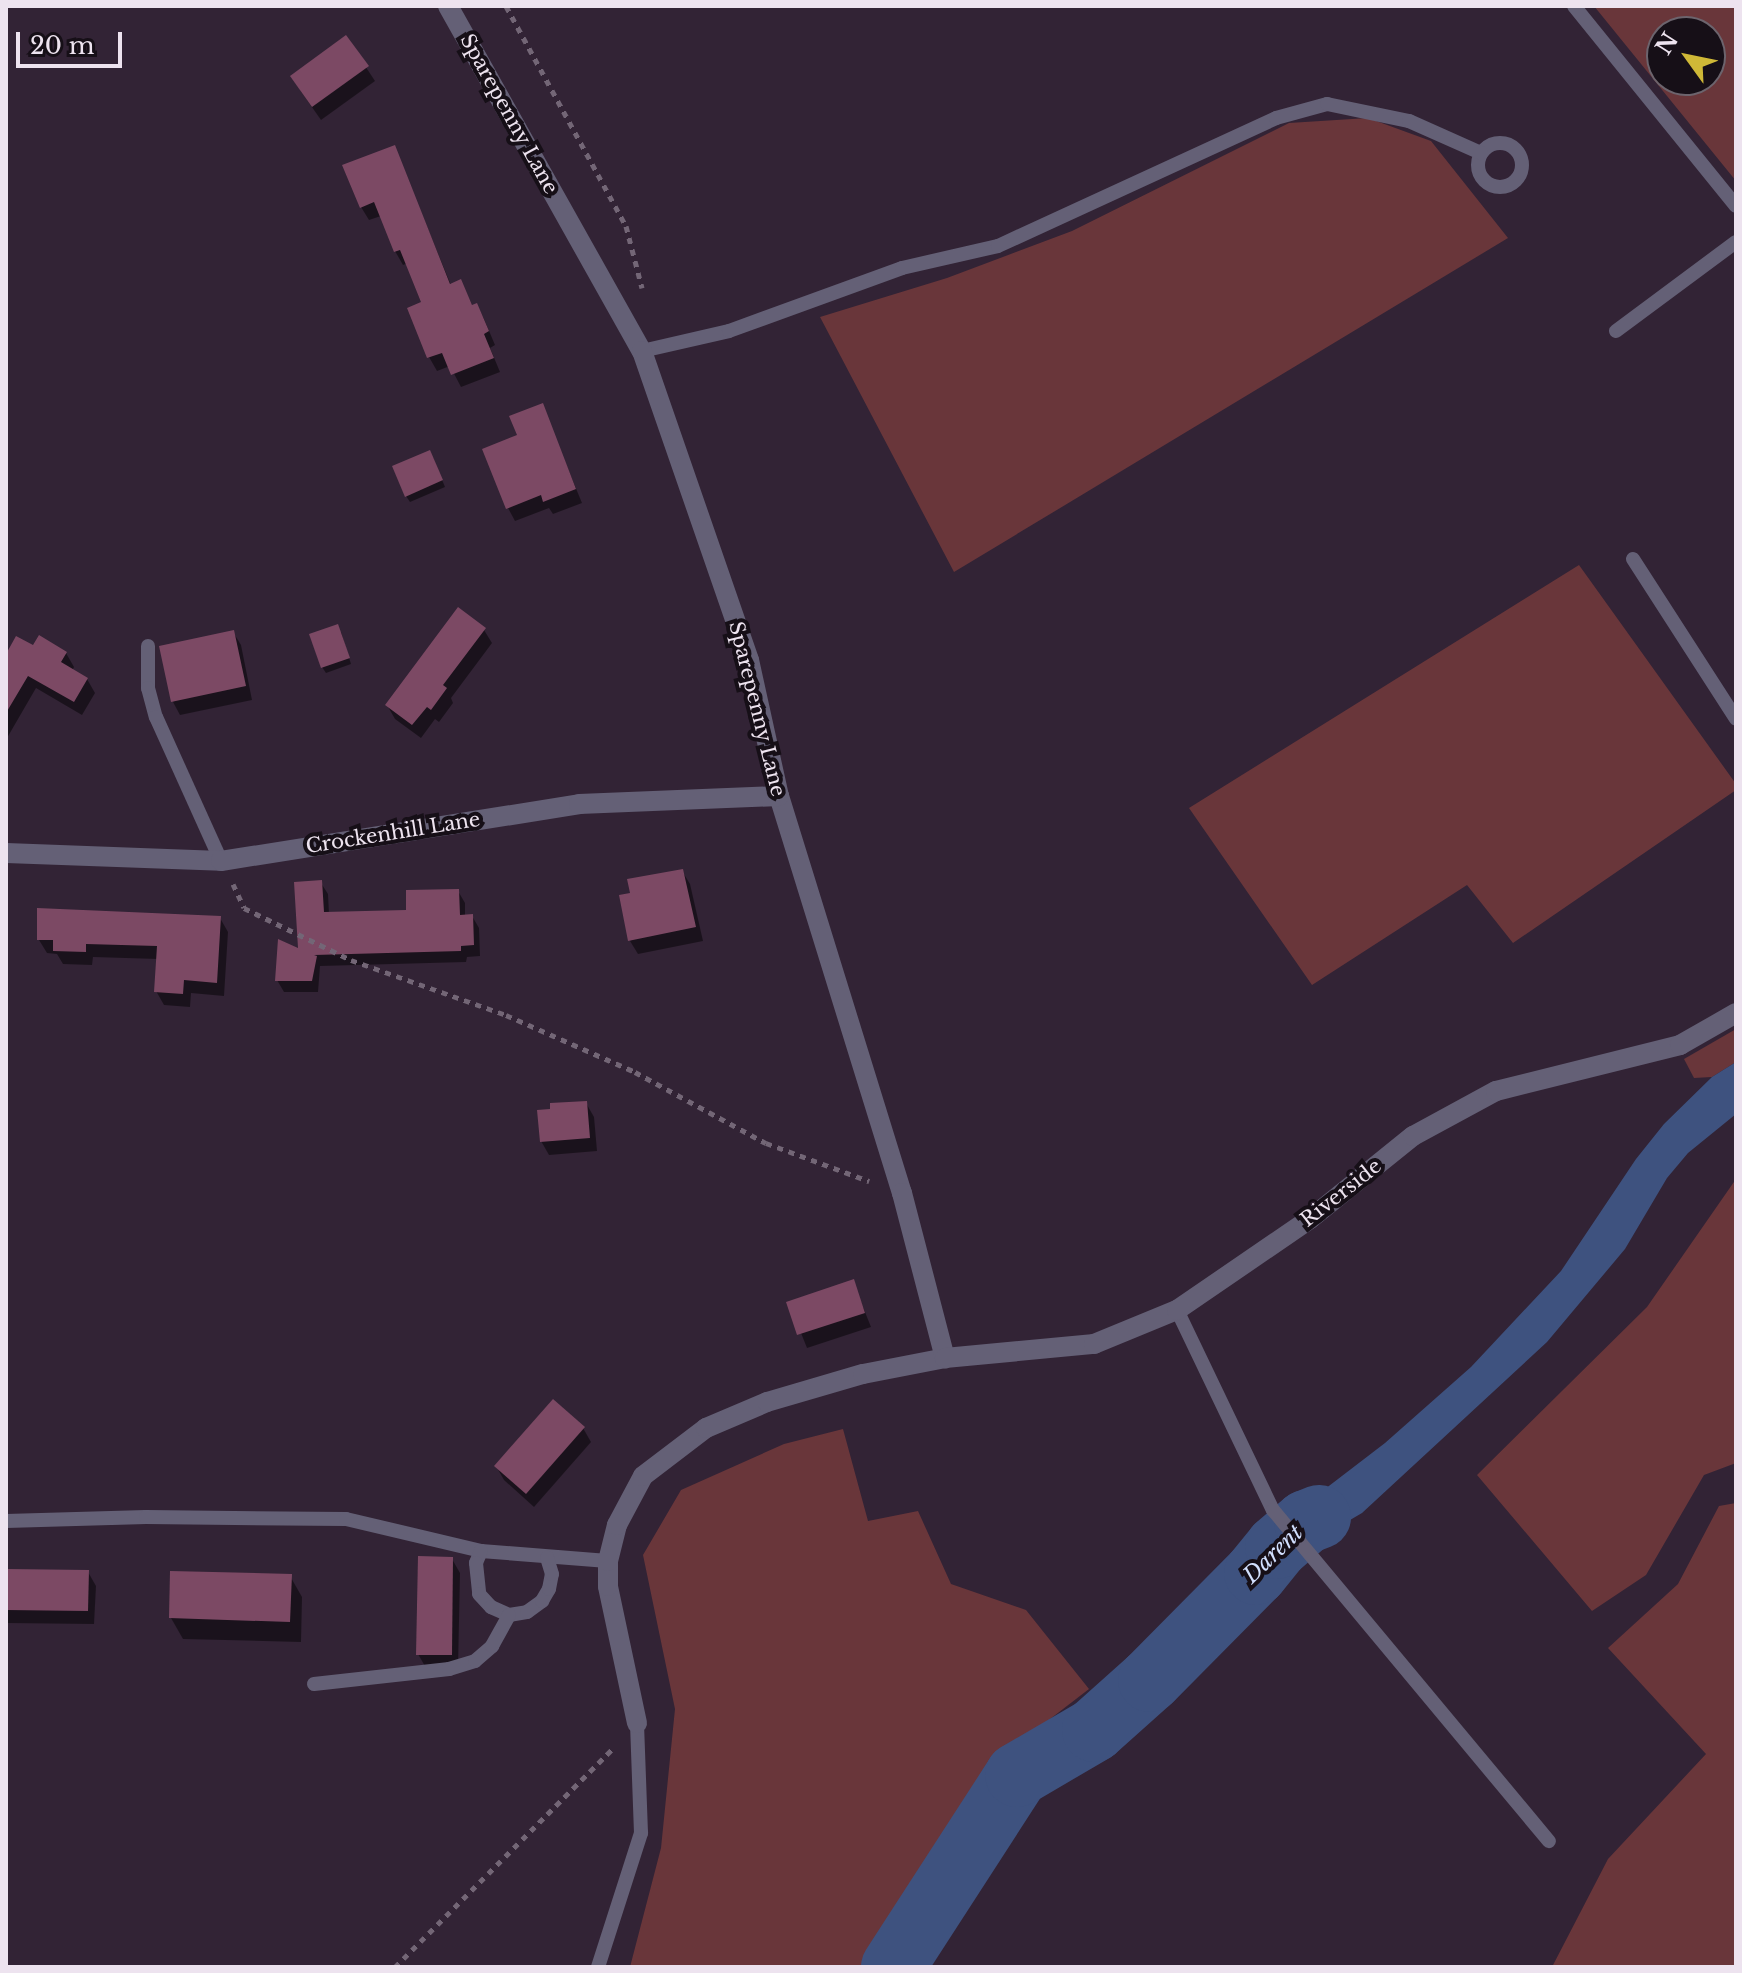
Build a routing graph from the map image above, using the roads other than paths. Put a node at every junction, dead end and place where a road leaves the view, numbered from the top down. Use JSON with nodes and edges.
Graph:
{"nodes":[{"id":1,"x":448,"y":6,"type":"edge"},
{"id":2,"x":1574,"y":6,"type":"edge"},
{"id":3,"x":1481,"y":153,"type":"dead end"},
{"id":4,"x":1736,"y":206,"type":"edge"},
{"id":5,"x":1736,"y":242,"type":"edge"},
{"id":6,"x":1616,"y":331,"type":"dead end"},
{"id":7,"x":642,"y":351,"type":"junction"},
{"id":8,"x":1633,"y":559,"type":"dead end"},
{"id":9,"x":148,"y":646,"type":"dead end"},
{"id":10,"x":1736,"y":719,"type":"edge"},
{"id":11,"x":779,"y":796,"type":"junction"},
{"id":12,"x":6,"y":853,"type":"edge"},
{"id":13,"x":224,"y":861,"type":"junction"},
{"id":14,"x":1736,"y":1013,"type":"edge"},
{"id":15,"x":1177,"y":1310,"type":"junction"},
{"id":16,"x":945,"y":1358,"type":"junction"},
{"id":17,"x":6,"y":1521,"type":"edge"},
{"id":18,"x":481,"y":1551,"type":"junction"},
{"id":19,"x":547,"y":1558,"type":"junction"},
{"id":20,"x":608,"y":1561,"type":"junction"},
{"id":21,"x":509,"y":1615,"type":"junction"},
{"id":22,"x":314,"y":1684,"type":"dead end"},
{"id":23,"x":637,"y":1723,"type":"joint"},
{"id":24,"x":1549,"y":1841,"type":"dead end"},
{"id":25,"x":598,"y":1967,"type":"edge"}],
"edges":[{"from":1,"to":7,"type":"street","name":"Sparepenny Lane"},
{"from":2,"to":4,"type":"lane"},
{"from":3,"to":7,"type":"lane"},
{"from":5,"to":6,"type":"lane"},
{"from":7,"to":11,"type":"street","name":"Sparepenny Lane"},
{"from":8,"to":10,"type":"lane"},
{"from":9,"to":13,"type":"lane"},
{"from":11,"to":13,"type":"street","name":"Crockenhill Lane"},
{"from":11,"to":16,"type":"street","name":"Sparepenny Lane"},
{"from":12,"to":13,"type":"street","name":"Crockenhill Lane"},
{"from":14,"to":15,"type":"street","name":"Riverside"},
{"from":15,"to":16,"type":"street","name":"Riverside"},
{"from":15,"to":24,"type":"lane"},
{"from":16,"to":20,"type":"street","name":"Riverside"},
{"from":17,"to":18,"type":"lane"},
{"from":18,"to":19,"type":"lane"},
{"from":18,"to":21,"type":"lane"},
{"from":19,"to":20,"type":"lane"},
{"from":19,"to":21,"type":"lane"},
{"from":20,"to":23,"type":"street","name":"Riverside"},
{"from":21,"to":22,"type":"lane"},
{"from":23,"to":25,"type":"lane"}]}
